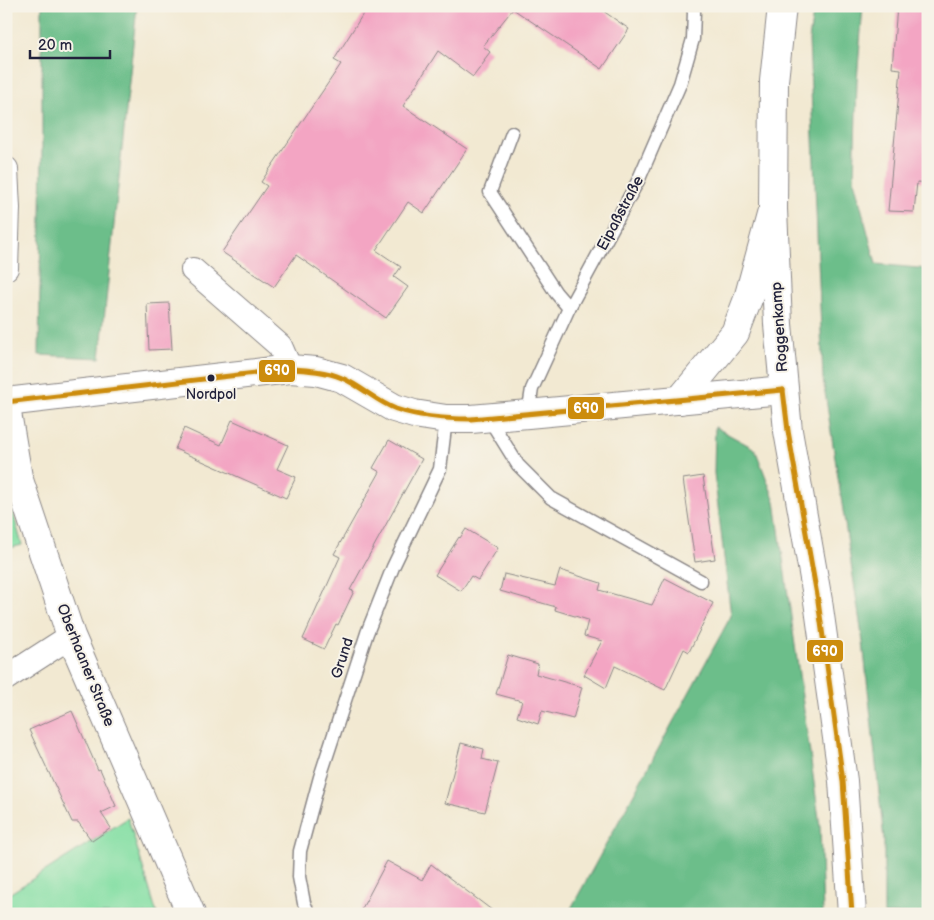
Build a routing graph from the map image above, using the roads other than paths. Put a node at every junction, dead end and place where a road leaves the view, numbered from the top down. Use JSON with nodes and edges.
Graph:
{"nodes":[{"id":1,"x":692,"y":6,"type":"edge"},
{"id":2,"x":782,"y":6,"type":"edge"},
{"id":3,"x":512,"y":132,"type":"dead end"},
{"id":4,"x":6,"y":169,"type":"edge"},
{"id":5,"x":773,"y":209,"type":"junction"},
{"id":6,"x":6,"y":268,"type":"edge"},
{"id":7,"x":193,"y":270,"type":"dead end"},
{"id":8,"x":569,"y":308,"type":"junction"},
{"id":9,"x":290,"y":369,"type":"junction"},
{"id":10,"x":783,"y":390,"type":"junction"},
{"id":11,"x":680,"y":400,"type":"junction"},
{"id":12,"x":6,"y":402,"type":"edge"},
{"id":13,"x":6,"y":408,"type":"edge"},
{"id":14,"x":528,"y":414,"type":"junction"},
{"id":15,"x":488,"y":418,"type":"junction"},
{"id":16,"x":446,"y":419,"type":"junction"},
{"id":17,"x":701,"y":581,"type":"dead end"},
{"id":18,"x":71,"y":636,"type":"junction"},
{"id":19,"x":6,"y":678,"type":"edge"},
{"id":20,"x":191,"y":914,"type":"edge"},
{"id":21,"x":309,"y":914,"type":"edge"},
{"id":22,"x":852,"y":914,"type":"edge"}],
"edges":[{"from":1,"to":8,"type":"lane","name":"Eipaßstraße"},
{"from":2,"to":5,"type":"street","name":"Roggenkamp"},
{"from":3,"to":8,"type":"lane"},
{"from":4,"to":6,"type":"street"},
{"from":5,"to":10,"type":"street","name":"Roggenkamp"},
{"from":5,"to":11,"type":"street"},
{"from":7,"to":9,"type":"street"},
{"from":8,"to":14,"type":"lane","name":"Eipaßstraße"},
{"from":9,"to":12,"type":"street"},
{"from":9,"to":16,"type":"street"},
{"from":10,"to":11,"type":"street"},
{"from":10,"to":22,"type":"street","name":"Roggenkamp"},
{"from":11,"to":14,"type":"street"},
{"from":13,"to":18,"type":"street","name":"Oberhaaner Straße"},
{"from":14,"to":15,"type":"street"},
{"from":15,"to":16,"type":"street"},
{"from":15,"to":17,"type":"lane"},
{"from":16,"to":21,"type":"lane","name":"Grund"},
{"from":18,"to":19,"type":"street"},
{"from":18,"to":20,"type":"street","name":"Oberhaaner Straße"}]}
